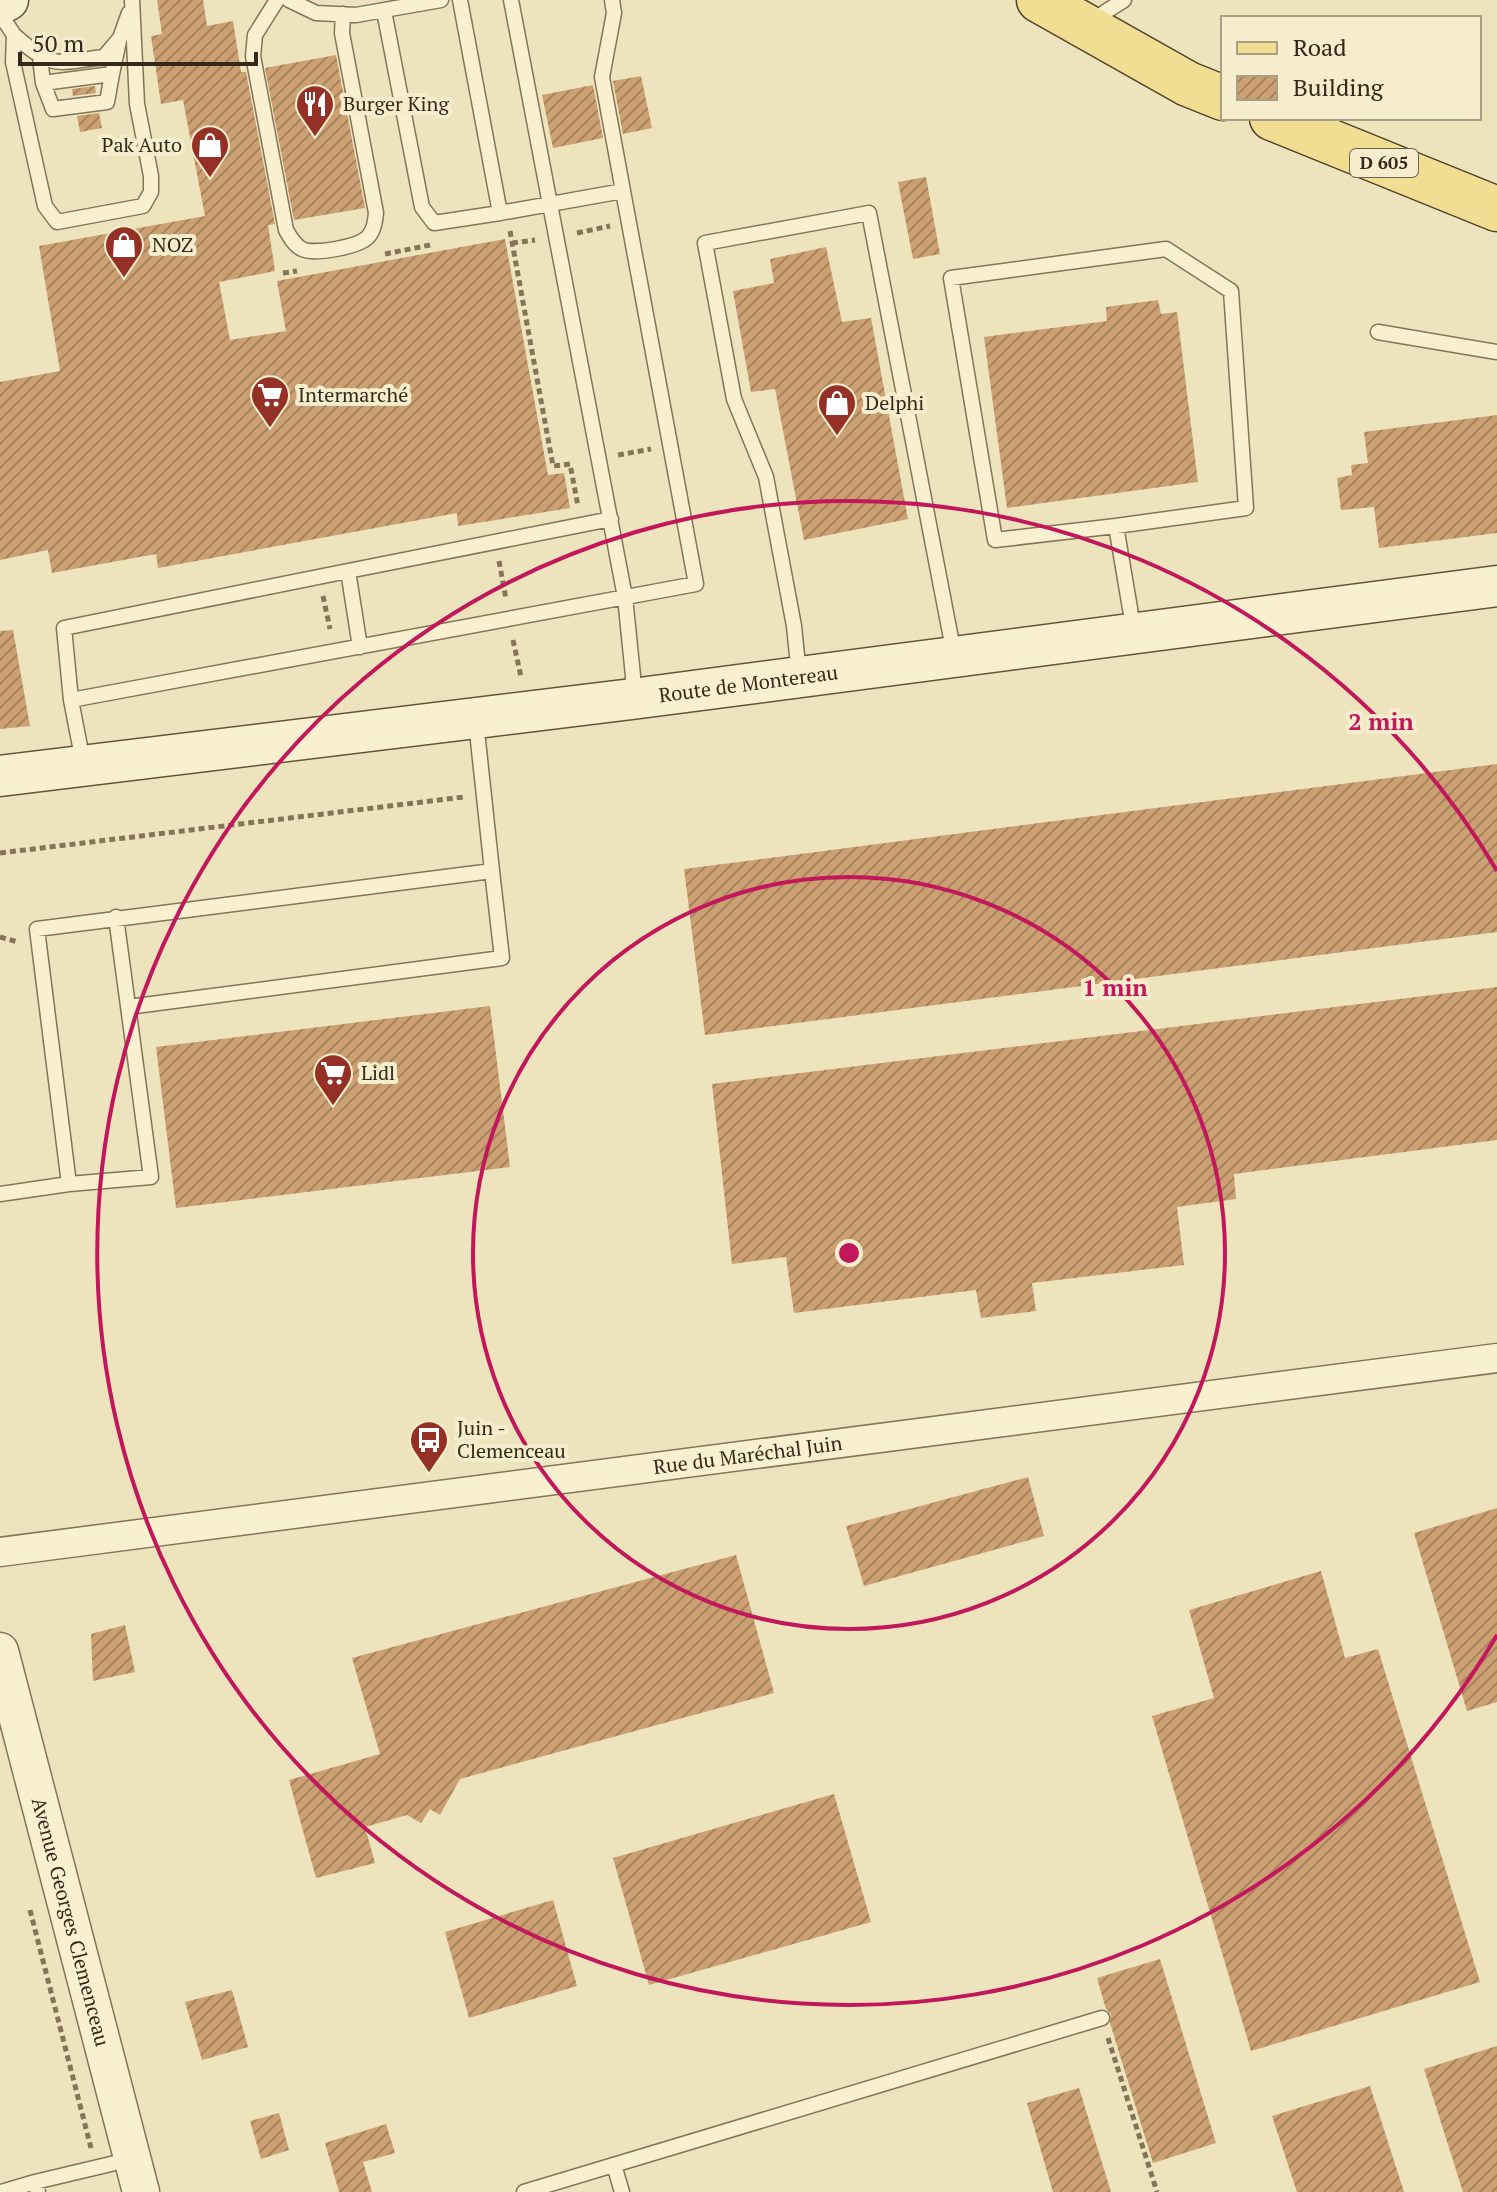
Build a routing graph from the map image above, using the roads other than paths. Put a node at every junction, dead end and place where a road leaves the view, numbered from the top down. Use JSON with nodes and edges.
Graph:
{"nodes":[{"id":1,"x":277,"y":0,"type":"edge"},
{"id":2,"x":289,"y":0,"type":"edge"},
{"id":3,"x":441,"y":0,"type":"edge"},
{"id":4,"x":460,"y":0,"type":"edge"},
{"id":5,"x":511,"y":0,"type":"edge"},
{"id":6,"x":612,"y":0,"type":"edge"},
{"id":7,"x":1039,"y":0,"type":"edge"},
{"id":8,"x":1124,"y":0,"type":"edge"},
{"id":9,"x":131,"y":3,"type":"edge"},
{"id":10,"x":384,"y":11,"type":"junction"},
{"id":11,"x":7,"y":13,"type":"edge"},
{"id":12,"x":0,"y":14,"type":"edge"},
{"id":13,"x":343,"y":14,"type":"junction"},
{"id":14,"x":1084,"y":25,"type":"junction"},
{"id":15,"x":120,"y":38,"type":"junction"},
{"id":16,"x":40,"y":58,"type":"junction"},
{"id":17,"x":112,"y":74,"type":"junction"},
{"id":18,"x":43,"y":83,"type":"junction"},
{"id":19,"x":1221,"y":97,"type":"edge"},
{"id":20,"x":1277,"y":120,"type":"edge"},
{"id":21,"x":623,"y":191,"type":"junction"},
{"id":22,"x":550,"y":204,"type":"junction"},
{"id":23,"x":1497,"y":209,"type":"edge"},
{"id":24,"x":500,"y":213,"type":"junction"},
{"id":25,"x":1378,"y":332,"type":"dead end"},
{"id":26,"x":1497,"y":352,"type":"edge"},
{"id":27,"x":611,"y":519,"type":"junction"},
{"id":28,"x":1116,"y":526,"type":"junction"},
{"id":29,"x":348,"y":571,"type":"junction"},
{"id":30,"x":1497,"y":586,"type":"edge"},
{"id":31,"x":625,"y":597,"type":"junction"},
{"id":32,"x":1134,"y":633,"type":"junction"},
{"id":33,"x":360,"y":647,"type":"junction"},
{"id":34,"x":954,"y":656,"type":"junction"},
{"id":35,"x":799,"y":676,"type":"junction"},
{"id":36,"x":632,"y":699,"type":"junction"},
{"id":37,"x":71,"y":700,"type":"junction"},
{"id":38,"x":476,"y":718,"type":"junction"},
{"id":39,"x":84,"y":767,"type":"junction"},
{"id":40,"x":0,"y":776,"type":"edge"},
{"id":41,"x":492,"y":871,"type":"junction"},
{"id":42,"x":116,"y":917,"type":"junction"},
{"id":43,"x":128,"y":1007,"type":"junction"},
{"id":44,"x":69,"y":1184,"type":"junction"},
{"id":45,"x":0,"y":1194,"type":"edge"},
{"id":46,"x":1497,"y":1358,"type":"edge"},
{"id":47,"x":0,"y":1552,"type":"edge"},
{"id":48,"x":0,"y":1651,"type":"edge"},
{"id":49,"x":1102,"y":2018,"type":"road end"},
{"id":50,"x":614,"y":2165,"type":"junction"},
{"id":51,"x":137,"y":2175,"type":"edge"},
{"id":52,"x":570,"y":2185,"type":"edge"},
{"id":53,"x":36,"y":2187,"type":"edge"},
{"id":54,"x":1,"y":2192,"type":"edge"},
{"id":55,"x":524,"y":2192,"type":"edge"},
{"id":56,"x":622,"y":2192,"type":"edge"}],
"edges":[{"from":1,"to":13,"type":"lane"},
{"from":2,"to":13,"type":"lane"},
{"from":3,"to":10,"type":"lane"},
{"from":4,"to":24,"type":"lane"},
{"from":5,"to":22,"type":"lane"},
{"from":6,"to":21,"type":"lane"},
{"from":7,"to":14,"type":"main road"},
{"from":8,"to":14,"type":"lane"},
{"from":9,"to":11,"type":"lane"},
{"from":9,"to":15,"type":"lane"},
{"from":10,"to":13,"type":"lane"},
{"from":10,"to":24,"type":"lane"},
{"from":11,"to":12,"type":"lane"},
{"from":11,"to":16,"type":"lane"},
{"from":14,"to":19,"type":"main road"},
{"from":15,"to":16,"type":"lane"},
{"from":15,"to":17,"type":"lane"},
{"from":16,"to":18,"type":"lane"},
{"from":17,"to":18,"type":"lane"},
{"from":17,"to":18,"type":"lane"},
{"from":20,"to":23,"type":"main road","number":"D 605"},
{"from":21,"to":22,"type":"lane"},
{"from":21,"to":31,"type":"lane"},
{"from":22,"to":24,"type":"lane"},
{"from":22,"to":27,"type":"lane"},
{"from":25,"to":26,"type":"lane"},
{"from":27,"to":29,"type":"lane"},
{"from":27,"to":31,"type":"lane"},
{"from":28,"to":28,"type":"lane"},
{"from":28,"to":32,"type":"lane"},
{"from":29,"to":33,"type":"lane"},
{"from":29,"to":37,"type":"lane"},
{"from":30,"to":32,"type":"main road","name":"Route de Montereau"},
{"from":31,"to":33,"type":"lane"},
{"from":31,"to":36,"type":"lane"},
{"from":32,"to":34,"type":"main road","name":"Route de Montereau"},
{"from":33,"to":37,"type":"lane"},
{"from":34,"to":35,"type":"main road","name":"Route de Montereau"},
{"from":34,"to":35,"type":"lane"},
{"from":35,"to":36,"type":"main road","name":"Route de Montereau"},
{"from":36,"to":38,"type":"main road","name":"Route de Montereau"},
{"from":37,"to":39,"type":"lane"},
{"from":38,"to":39,"type":"main road","name":"Route de Montereau"},
{"from":38,"to":41,"type":"lane"},
{"from":39,"to":40,"type":"main road","name":"Route de Montereau"},
{"from":41,"to":42,"type":"lane"},
{"from":41,"to":43,"type":"lane"},
{"from":42,"to":43,"type":"lane"},
{"from":42,"to":44,"type":"lane"},
{"from":43,"to":44,"type":"lane"},
{"from":44,"to":45,"type":"lane"},
{"from":46,"to":47,"type":"street","name":"Rue du Maréchal Juin"},
{"from":48,"to":51,"type":"street","name":"Avenue Georges Clemenceau"},
{"from":49,"to":50,"type":"lane"},
{"from":50,"to":52,"type":"lane"},
{"from":50,"to":56,"type":"lane"},
{"from":51,"to":53,"type":"lane"},
{"from":52,"to":55,"type":"lane"},
{"from":53,"to":54,"type":"lane"}]}
